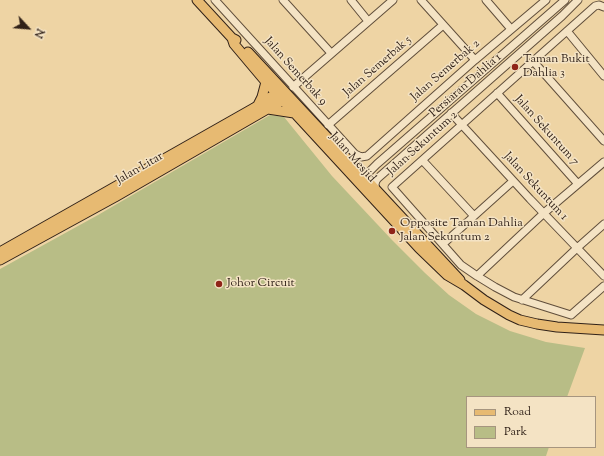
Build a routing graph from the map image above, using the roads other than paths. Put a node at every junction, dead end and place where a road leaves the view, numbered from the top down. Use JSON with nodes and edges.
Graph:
{"nodes":[{"id":1,"x":197,"y":0,"type":"edge"},
{"id":2,"x":216,"y":0,"type":"edge"},
{"id":3,"x":283,"y":0,"type":"edge"},
{"id":4,"x":351,"y":0,"type":"edge"},
{"id":5,"x":393,"y":0,"type":"edge"},
{"id":6,"x":421,"y":0,"type":"edge"},
{"id":7,"x":486,"y":0,"type":"edge"},
{"id":8,"x":546,"y":0,"type":"edge"},
{"id":9,"x":578,"y":0,"type":"edge"},
{"id":10,"x":562,"y":1,"type":"edge"},
{"id":11,"x":604,"y":7,"type":"edge"},
{"id":12,"x":368,"y":20,"type":"junction"},
{"id":13,"x":443,"y":25,"type":"junction"},
{"id":14,"x":511,"y":29,"type":"junction"},
{"id":15,"x":567,"y":32,"type":"junction"},
{"id":16,"x":232,"y":38,"type":"junction"},
{"id":17,"x":331,"y":53,"type":"junction"},
{"id":18,"x":475,"y":60,"type":"junction"},
{"id":19,"x":534,"y":61,"type":"junction"},
{"id":20,"x":604,"y":76,"type":"edge"},
{"id":21,"x":266,"y":82,"type":"junction"},
{"id":22,"x":293,"y":86,"type":"junction"},
{"id":23,"x":497,"y":93,"type":"junction"},
{"id":24,"x":283,"y":95,"type":"junction"},
{"id":25,"x":258,"y":105,"type":"junction"},
{"id":26,"x":268,"y":109,"type":"junction"},
{"id":27,"x":294,"y":113,"type":"junction"},
{"id":28,"x":451,"y":113,"type":"junction"},
{"id":29,"x":328,"y":125,"type":"junction"},
{"id":30,"x":461,"y":125,"type":"junction"},
{"id":31,"x":604,"y":142,"type":"edge"},
{"id":32,"x":361,"y":157,"type":"joint"},
{"id":33,"x":424,"y":162,"type":"dead end"},
{"id":34,"x":604,"y":162,"type":"edge"},
{"id":35,"x":377,"y":164,"type":"junction"},
{"id":36,"x":385,"y":173,"type":"junction"},
{"id":37,"x":364,"y":177,"type":"junction"},
{"id":38,"x":513,"y":181,"type":"junction"},
{"id":39,"x":578,"y":184,"type":"junction"},
{"id":40,"x":362,"y":187,"type":"junction"},
{"id":41,"x":376,"y":191,"type":"junction"},
{"id":42,"x":544,"y":213,"type":"junction"},
{"id":43,"x":474,"y":216,"type":"junction"},
{"id":44,"x":604,"y":224,"type":"edge"},
{"id":45,"x":443,"y":244,"type":"junction"},
{"id":46,"x":577,"y":248,"type":"junction"},
{"id":47,"x":0,"y":252,"type":"edge"},
{"id":48,"x":0,"y":260,"type":"edge"},
{"id":49,"x":477,"y":276,"type":"junction"},
{"id":50,"x":604,"y":276,"type":"edge"},
{"id":51,"x":464,"y":285,"type":"junction"},
{"id":52,"x":604,"y":286,"type":"edge"},
{"id":53,"x":522,"y":300,"type":"junction"},
{"id":54,"x":604,"y":330,"type":"edge"}],
"edges":[{"from":1,"to":16,"type":"main road","name":"Jalan Mesjid"},
{"from":2,"to":22,"type":"street","name":"Jalan Semerbak 9"},
{"from":3,"to":17,"type":"street"},
{"from":4,"to":12,"type":"street"},
{"from":5,"to":12,"type":"street"},
{"from":6,"to":13,"type":"street"},
{"from":7,"to":14,"type":"street"},
{"from":8,"to":14,"type":"street","name":"Jalan Semerbak 2"},
{"from":9,"to":28,"type":"street","name":"Persiaran Dahlia 1"},
{"from":10,"to":35,"type":"street","name":"Persiaran Dahlia 1"},
{"from":11,"to":15,"type":"street","name":"Jalan Sekuntum 2"},
{"from":12,"to":17,"type":"street"},
{"from":13,"to":18,"type":"street"},
{"from":13,"to":29,"type":"street","name":"Jalan Semerbak 5"},
{"from":14,"to":18,"type":"street","name":"Jalan Semerbak 2"},
{"from":15,"to":19,"type":"street","name":"Jalan Sekuntum 2"},
{"from":15,"to":20,"type":"street"},
{"from":16,"to":21,"type":"main road","name":"Jalan Mesjid"},
{"from":16,"to":24,"type":"main road","name":"Jalan Mesjid"},
{"from":17,"to":22,"type":"street"},
{"from":18,"to":32,"type":"street","name":"Jalan Semerbak 2"},
{"from":19,"to":23,"type":"street","name":"Jalan Sekuntum 2"},
{"from":19,"to":31,"type":"street"},
{"from":21,"to":24,"type":"main road","name":"Jalan Mesjid"},
{"from":21,"to":25,"type":"main road"},
{"from":22,"to":29,"type":"street","name":"Jalan Semerbak 9"},
{"from":23,"to":30,"type":"street","name":"Jalan Sekuntum 2"},
{"from":23,"to":39,"type":"street","name":"Jalan Sekuntum 7"},
{"from":24,"to":25,"type":"main road","name":"Jalan Litar"},
{"from":24,"to":26,"type":"main road","name":"Jalan Litar"},
{"from":24,"to":27,"type":"main road","name":"Jalan Mesjid"},
{"from":24,"to":37,"type":"main road","name":"Jalan Mesjid"},
{"from":25,"to":47,"type":"main road","name":"Jalan Litar"},
{"from":26,"to":27,"type":"main road"},
{"from":26,"to":48,"type":"main road","name":"Jalan Litar"},
{"from":27,"to":40,"type":"main road","name":"Jalan Mesjid"},
{"from":28,"to":30,"type":"street","name":"Jalan Sekuntum 1"},
{"from":28,"to":36,"type":"street","name":"Persiaran Dahlia 1"},
{"from":29,"to":32,"type":"street","name":"Jalan Semerbak 9"},
{"from":30,"to":38,"type":"street","name":"Jalan Sekuntum 1"},
{"from":30,"to":45,"type":"street","name":"Jalan Sekuntum 2"},
{"from":33,"to":43,"type":"street"},
{"from":34,"to":39,"type":"street"},
{"from":35,"to":36,"type":"street"},
{"from":35,"to":37,"type":"street","name":"Persiaran Dahlia 1"},
{"from":36,"to":41,"type":"street","name":"Persiaran Dahlia 1"},
{"from":37,"to":40,"type":"street"},
{"from":37,"to":41,"type":"main road","name":"Jalan Mesjid"},
{"from":38,"to":42,"type":"street","name":"Jalan Sekuntum 1"},
{"from":38,"to":43,"type":"street"},
{"from":39,"to":42,"type":"street"},
{"from":40,"to":51,"type":"main road","name":"Jalan Mesjid"},
{"from":41,"to":51,"type":"main road","name":"Jalan Mesjid"},
{"from":42,"to":46,"type":"street","name":"Jalan Sekuntum 1"},
{"from":42,"to":49,"type":"street"},
{"from":43,"to":45,"type":"street"},
{"from":44,"to":46,"type":"street"},
{"from":45,"to":49,"type":"street","name":"Jalan Sekuntum 2"},
{"from":46,"to":50,"type":"street","name":"Jalan Sekuntum 1"},
{"from":46,"to":53,"type":"street"},
{"from":49,"to":53,"type":"street","name":"Jalan Sekuntum 2"},
{"from":51,"to":54,"type":"main road","name":"Jalan Mesjid"},
{"from":52,"to":53,"type":"street","name":"Jalan Sekuntum 2"}]}
